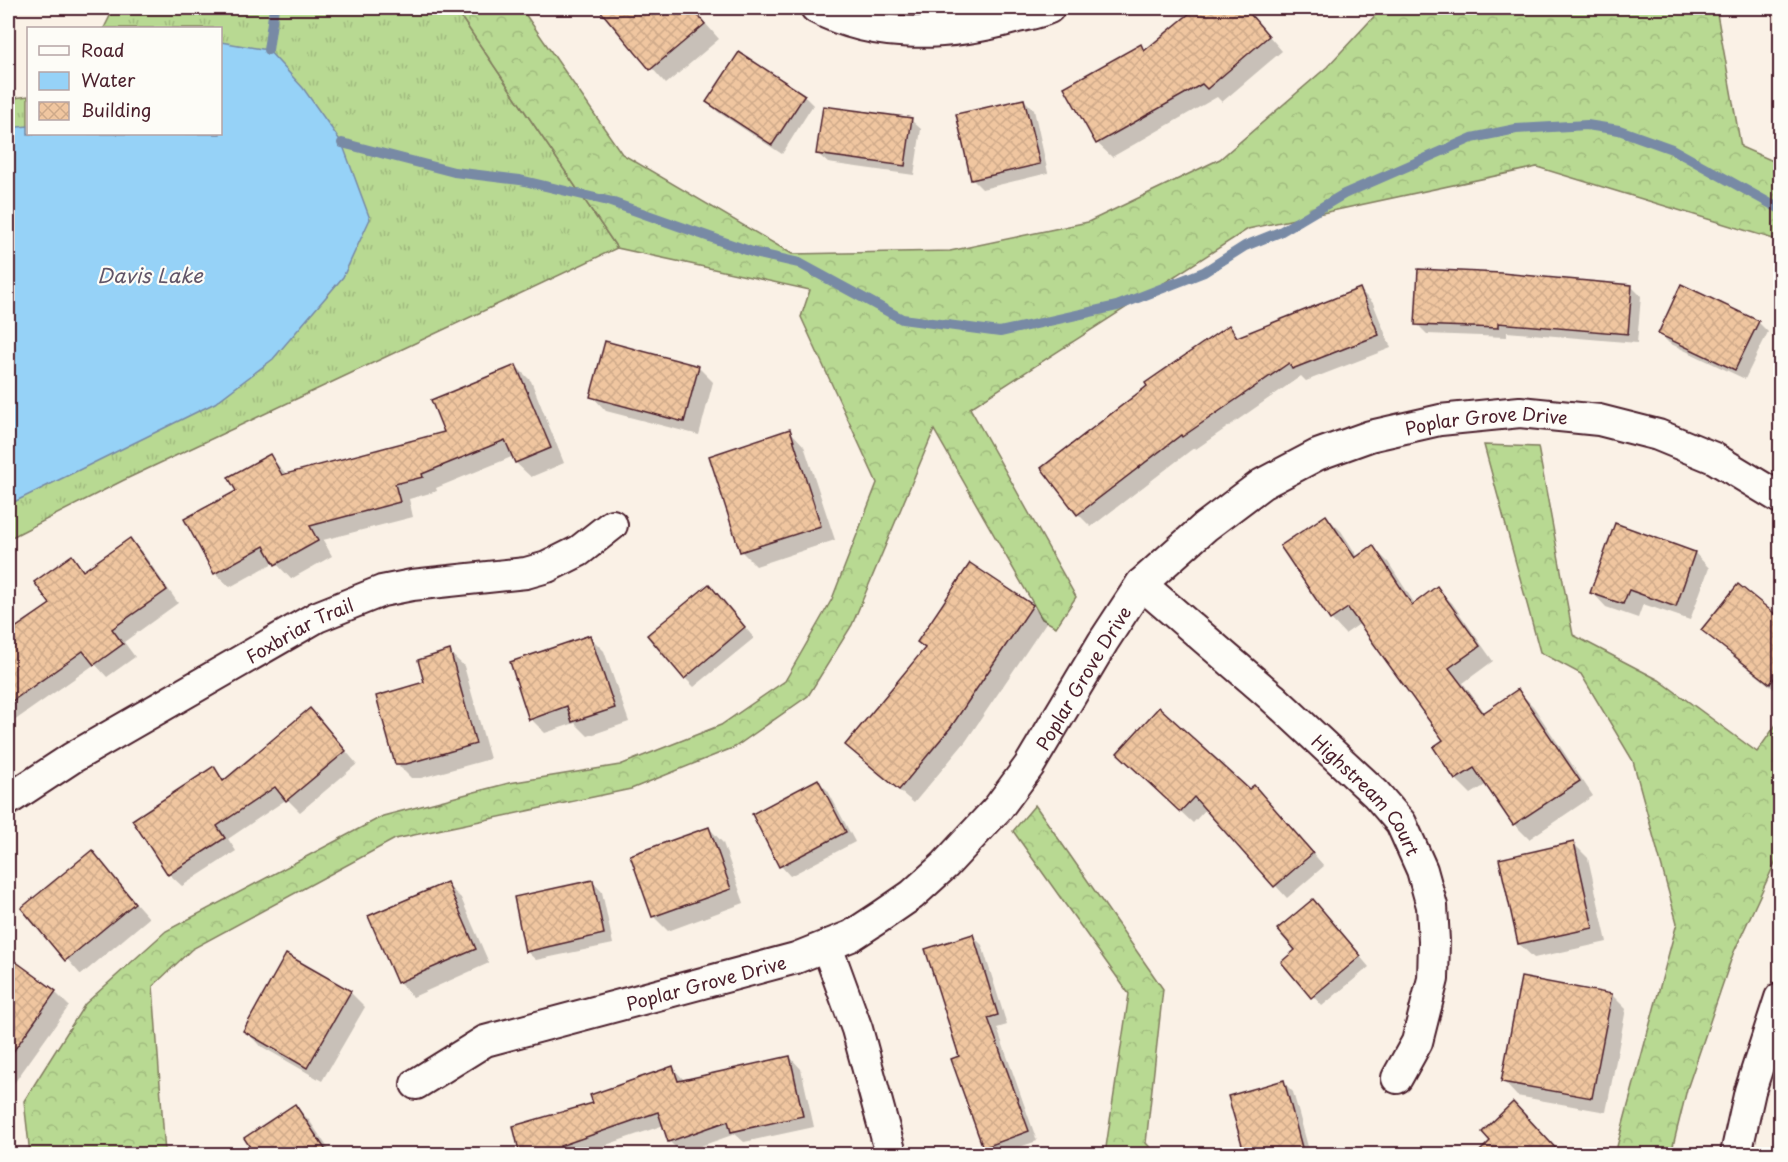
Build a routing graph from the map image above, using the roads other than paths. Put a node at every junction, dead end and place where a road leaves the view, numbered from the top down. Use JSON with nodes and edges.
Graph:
{"nodes":[{"id":1,"x":816,"y":8,"type":"edge"},
{"id":2,"x":1049,"y":8,"type":"edge"},
{"id":3,"x":1780,"y":498,"type":"edge"},
{"id":4,"x":612,"y":525,"type":"dead end"},
{"id":5,"x":1141,"y":584,"type":"junction"},
{"id":6,"x":8,"y":800,"type":"edge"},
{"id":7,"x":827,"y":947,"type":"junction"},
{"id":8,"x":1780,"y":998,"type":"edge"},
{"id":9,"x":1398,"y":1078,"type":"dead end"},
{"id":10,"x":416,"y":1084,"type":"dead end"},
{"id":11,"x":891,"y":1155,"type":"edge"},
{"id":12,"x":1736,"y":1155,"type":"edge"}],
"edges":[{"from":1,"to":2,"type":"street"},
{"from":3,"to":5,"type":"street","name":"Poplar Grove Drive"},
{"from":4,"to":6,"type":"street","name":"Foxbriar Trail"},
{"from":5,"to":7,"type":"street","name":"Poplar Grove Drive"},
{"from":5,"to":9,"type":"street","name":"Highstream Court"},
{"from":7,"to":10,"type":"street","name":"Poplar Grove Drive"},
{"from":7,"to":11,"type":"street"},
{"from":8,"to":12,"type":"street"}]}
